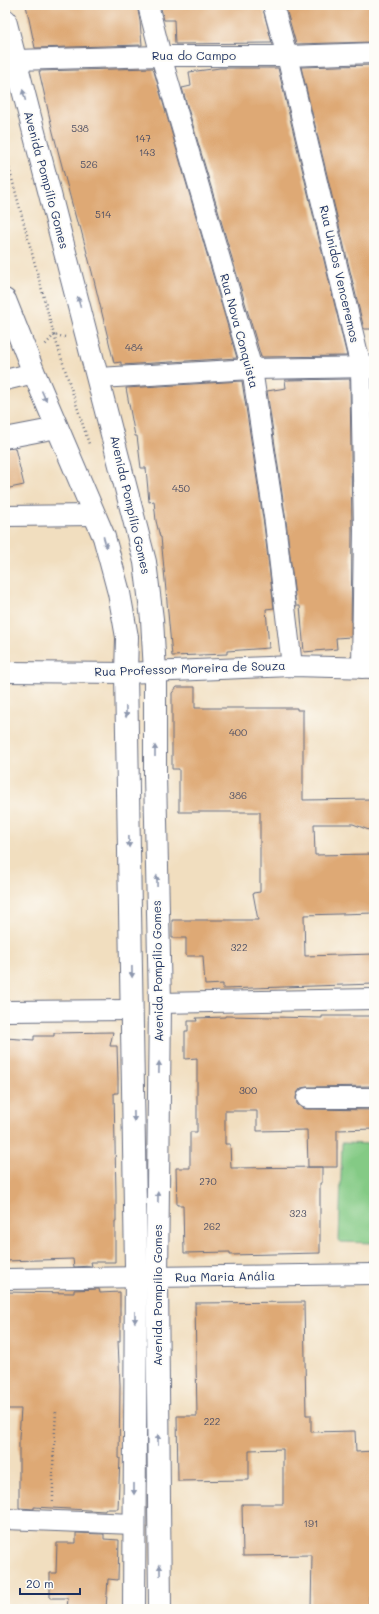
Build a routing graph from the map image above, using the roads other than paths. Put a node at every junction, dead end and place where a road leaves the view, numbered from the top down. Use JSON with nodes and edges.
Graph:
{"nodes":[{"id":1,"x":148,"y":5,"type":"edge"},
{"id":2,"x":273,"y":5,"type":"edge"},
{"id":3,"x":5,"y":20,"type":"edge"},
{"id":4,"x":374,"y":53,"type":"edge"},
{"id":5,"x":161,"y":56,"type":"junction"},
{"id":6,"x":287,"y":56,"type":"junction"},
{"id":7,"x":15,"y":60,"type":"junction"},
{"id":8,"x":5,"y":300,"type":"edge"},
{"id":9,"x":31,"y":367,"type":"junction"},
{"id":10,"x":368,"y":367,"type":"edge"},
{"id":11,"x":252,"y":370,"type":"junction"},
{"id":12,"x":99,"y":378,"type":"junction"},
{"id":13,"x":5,"y":380,"type":"edge"},
{"id":14,"x":57,"y":428,"type":"junction"},
{"id":15,"x":5,"y":438,"type":"edge"},
{"id":16,"x":95,"y":515,"type":"junction"},
{"id":17,"x":5,"y":516,"type":"edge"},
{"id":18,"x":292,"y":666,"type":"junction"},
{"id":19,"x":368,"y":668,"type":"edge"},
{"id":20,"x":5,"y":672,"type":"edge"},
{"id":21,"x":155,"y":672,"type":"junction"},
{"id":22,"x":126,"y":673,"type":"junction"},
{"id":23,"x":374,"y":998,"type":"edge"},
{"id":24,"x":160,"y":1003,"type":"junction"},
{"id":25,"x":132,"y":1010,"type":"junction"},
{"id":26,"x":5,"y":1011,"type":"edge"},
{"id":27,"x":307,"y":1098,"type":"dead end"},
{"id":28,"x":374,"y":1098,"type":"edge"},
{"id":29,"x":374,"y":1274,"type":"edge"},
{"id":30,"x":146,"y":1278,"type":"junction"},
{"id":31,"x":5,"y":1279,"type":"edge"},
{"id":32,"x":5,"y":1519,"type":"edge"},
{"id":33,"x":134,"y":1524,"type":"junction"},
{"id":34,"x":134,"y":1609,"type":"edge"},
{"id":35,"x":160,"y":1609,"type":"edge"}],
"edges":[{"from":1,"to":5,"type":"street","name":"Rua Nova Conquista"},
{"from":2,"to":6,"type":"street","name":"Rua Unidos Venceremos"},
{"from":3,"to":7,"type":"main road","name":"Avenida Pompílio Gomes"},
{"from":4,"to":6,"type":"street","name":"Rua do Campo"},
{"from":5,"to":6,"type":"street","name":"Rua do Campo"},
{"from":5,"to":7,"type":"street","name":"Rua do Campo"},
{"from":5,"to":11,"type":"street","name":"Rua Nova Conquista"},
{"from":6,"to":10,"type":"street","name":"Rua Unidos Venceremos"},
{"from":12,"to":7,"type":"main road","name":"Avenida Pompílio Gomes","one_way":true},
{"from":8,"to":9,"type":"main road","name":"Avenida Pompílio Gomes"},
{"from":9,"to":13,"type":"street"},
{"from":9,"to":14,"type":"main road","name":"Avenida Pompílio Gomes","one_way":true},
{"from":10,"to":11,"type":"street"},
{"from":10,"to":19,"type":"street","name":"Rua Unidos Venceremos"},
{"from":11,"to":12,"type":"street"},
{"from":11,"to":18,"type":"street","name":"Rua Nova Conquista"},
{"from":12,"to":21,"type":"main road","name":"Avenida Pompílio Gomes"},
{"from":14,"to":15,"type":"street"},
{"from":14,"to":16,"type":"main road","name":"Avenida Pompílio Gomes"},
{"from":16,"to":17,"type":"street"},
{"from":16,"to":22,"type":"main road","name":"Avenida Pompílio Gomes","one_way":true},
{"from":18,"to":19,"type":"street","name":"Rua Professor Moreira de Souza"},
{"from":18,"to":21,"type":"street","name":"Rua Professor Moreira de Souza"},
{"from":20,"to":22,"type":"street","name":"Rua Professor Moreira de Souza"},
{"from":21,"to":22,"type":"street","name":"Rua Professor Moreira de Souza"},
{"from":24,"to":21,"type":"main road","name":"Avenida Pompílio Gomes","one_way":true},
{"from":22,"to":25,"type":"main road","name":"Avenida Pompílio Gomes","one_way":true},
{"from":23,"to":24,"type":"street"},
{"from":30,"to":24,"type":"main road","name":"Avenida Pompílio Gomes","one_way":true},
{"from":25,"to":26,"type":"street"},
{"from":25,"to":30,"type":"main road","name":"Avenida Pompílio Gomes","one_way":true},
{"from":27,"to":28,"type":"street"},
{"from":29,"to":30,"type":"street","name":"Rua Maria Anália"},
{"from":30,"to":31,"type":"street","name":"Rua Maria Anália"},
{"from":30,"to":33,"type":"main road","name":"Avenida Pompílio Gomes","one_way":true},
{"from":35,"to":30,"type":"main road","name":"Avenida Pompílio Gomes","one_way":true},
{"from":32,"to":33,"type":"street"},
{"from":33,"to":34,"type":"main road","name":"Avenida Pompílio Gomes"}]}
